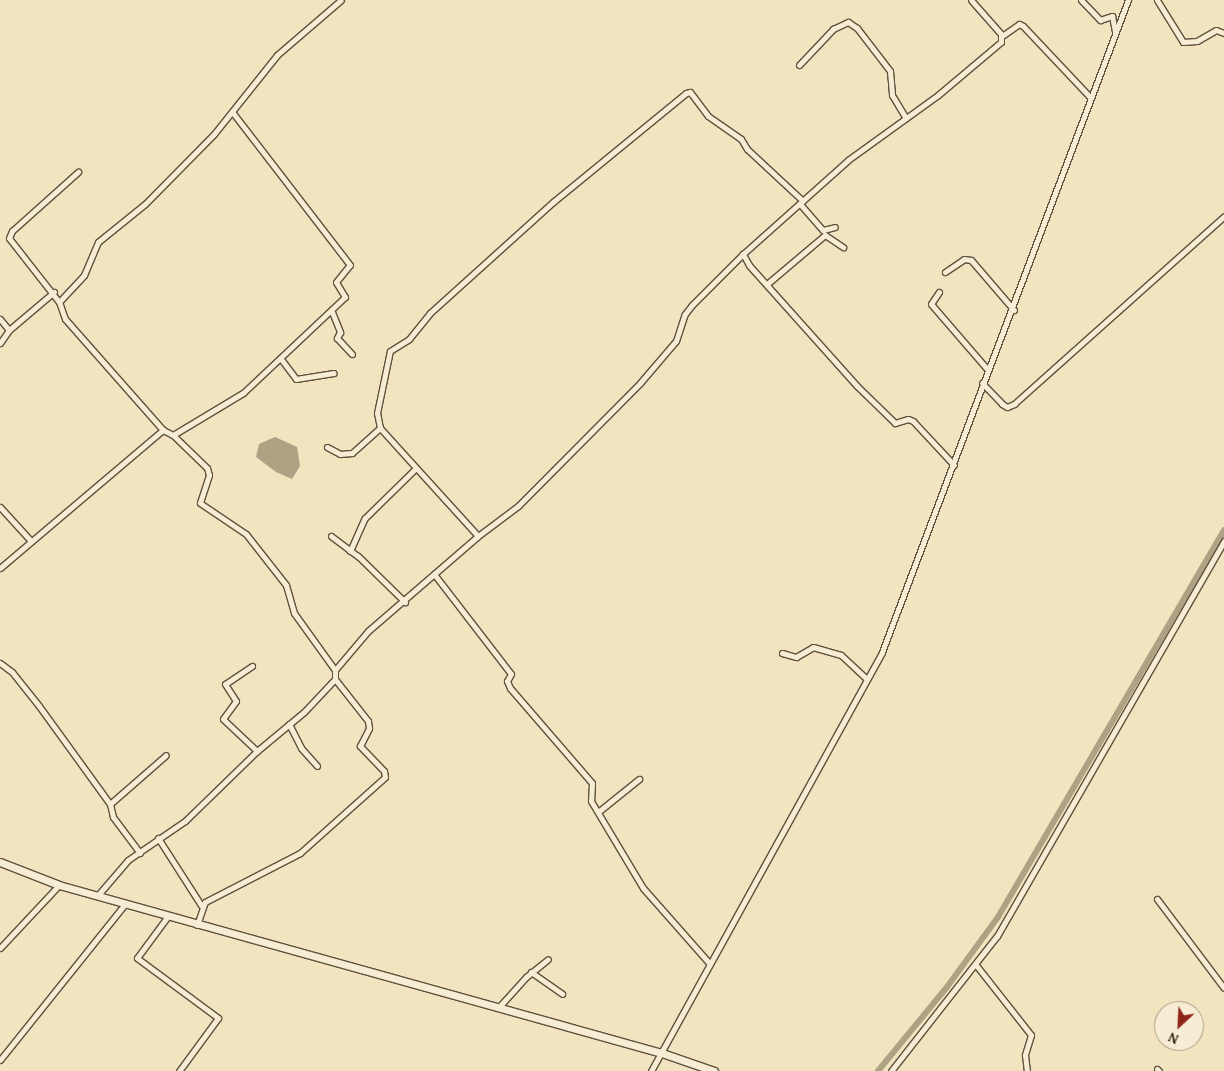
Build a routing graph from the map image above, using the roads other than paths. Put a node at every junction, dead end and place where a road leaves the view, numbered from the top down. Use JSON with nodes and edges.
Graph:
{"nodes":[{"id":1,"x":341,"y":0,"type":"edge"},
{"id":2,"x":971,"y":0,"type":"edge"},
{"id":3,"x":1080,"y":0,"type":"edge"},
{"id":4,"x":1128,"y":0,"type":"edge"},
{"id":5,"x":1157,"y":0,"type":"edge"},
{"id":6,"x":1115,"y":32,"type":"junction"},
{"id":7,"x":1224,"y":33,"type":"edge"},
{"id":8,"x":1002,"y":36,"type":"junction"},
{"id":9,"x":799,"y":65,"type":"dead end"},
{"id":10,"x":1090,"y":97,"type":"junction"},
{"id":11,"x":232,"y":112,"type":"junction"},
{"id":12,"x":906,"y":118,"type":"junction"},
{"id":13,"x":78,"y":172,"type":"dead end"},
{"id":14,"x":801,"y":202,"type":"junction"},
{"id":15,"x":1224,"y":216,"type":"edge"},
{"id":16,"x":835,"y":227,"type":"dead end"},
{"id":17,"x":843,"y":247,"type":"dead end"},
{"id":18,"x":743,"y":254,"type":"junction"},
{"id":19,"x":945,"y":272,"type":"dead end"},
{"id":20,"x":768,"y":284,"type":"junction"},
{"id":21,"x":54,"y":292,"type":"junction"},
{"id":22,"x":939,"y":292,"type":"dead end"},
{"id":23,"x":59,"y":302,"type":"junction"},
{"id":24,"x":1014,"y":310,"type":"junction"},
{"id":25,"x":332,"y":312,"type":"junction"},
{"id":26,"x":0,"y":319,"type":"edge"},
{"id":27,"x":9,"y":330,"type":"junction"},
{"id":28,"x":0,"y":343,"type":"edge"},
{"id":29,"x":352,"y":354,"type":"dead end"},
{"id":30,"x":281,"y":359,"type":"junction"},
{"id":31,"x":988,"y":370,"type":"junction"},
{"id":32,"x":334,"y":373,"type":"dead end"},
{"id":33,"x":982,"y":383,"type":"junction"},
{"id":34,"x":380,"y":428,"type":"junction"},
{"id":35,"x":163,"y":430,"type":"junction"},
{"id":36,"x":173,"y":435,"type":"junction"},
{"id":37,"x":327,"y":448,"type":"dead end"},
{"id":38,"x":954,"y":465,"type":"junction"},
{"id":39,"x":416,"y":468,"type":"junction"},
{"id":40,"x":0,"y":506,"type":"edge"},
{"id":41,"x":332,"y":536,"type":"dead end"},
{"id":42,"x":478,"y":536,"type":"junction"},
{"id":43,"x":31,"y":541,"type":"junction"},
{"id":44,"x":1224,"y":541,"type":"edge"},
{"id":45,"x":350,"y":551,"type":"junction"},
{"id":46,"x":0,"y":568,"type":"edge"},
{"id":47,"x":434,"y":574,"type":"junction"},
{"id":48,"x":405,"y":602,"type":"junction"},
{"id":49,"x":782,"y":652,"type":"dead end"},
{"id":50,"x":0,"y":663,"type":"edge"},
{"id":51,"x":252,"y":666,"type":"dead end"},
{"id":52,"x":335,"y":670,"type":"junction"},
{"id":53,"x":867,"y":678,"type":"junction"},
{"id":54,"x":335,"y":680,"type":"junction"},
{"id":55,"x":289,"y":724,"type":"junction"},
{"id":56,"x":258,"y":751,"type":"junction"},
{"id":57,"x":166,"y":755,"type":"dead end"},
{"id":58,"x":317,"y":766,"type":"dead end"},
{"id":59,"x":639,"y":778,"type":"dead end"},
{"id":60,"x":110,"y":804,"type":"junction"},
{"id":61,"x":598,"y":812,"type":"junction"},
{"id":62,"x":158,"y":838,"type":"junction"},
{"id":63,"x":140,"y":853,"type":"junction"},
{"id":64,"x":0,"y":862,"type":"edge"},
{"id":65,"x":59,"y":885,"type":"junction"},
{"id":66,"x":98,"y":895,"type":"junction"},
{"id":67,"x":1158,"y":898,"type":"dead end"},
{"id":68,"x":126,"y":903,"type":"junction"},
{"id":69,"x":201,"y":905,"type":"junction"},
{"id":70,"x":168,"y":916,"type":"junction"},
{"id":71,"x":197,"y":925,"type":"junction"},
{"id":72,"x":0,"y":948,"type":"edge"},
{"id":73,"x":548,"y":959,"type":"dead end"},
{"id":74,"x":710,"y":964,"type":"junction"},
{"id":75,"x":976,"y":965,"type":"junction"},
{"id":76,"x":531,"y":972,"type":"junction"},
{"id":77,"x":1224,"y":988,"type":"edge"},
{"id":78,"x":562,"y":994,"type":"dead end"},
{"id":79,"x":498,"y":1008,"type":"junction"},
{"id":80,"x":662,"y":1053,"type":"junction"},
{"id":81,"x":0,"y":1060,"type":"edge"},
{"id":82,"x":1027,"y":1069,"type":"edge"},
{"id":83,"x":179,"y":1071,"type":"edge"},
{"id":84,"x":652,"y":1071,"type":"edge"},
{"id":85,"x":714,"y":1071,"type":"edge"},
{"id":86,"x":891,"y":1071,"type":"edge"},
{"id":87,"x":1032,"y":1071,"type":"edge"}],
"edges":[{"from":1,"to":11,"type":"street"},
{"from":2,"to":8,"type":"street"},
{"from":3,"to":6,"type":"street"},
{"from":4,"to":6,"type":"street"},
{"from":5,"to":7,"type":"street"},
{"from":6,"to":10,"type":"street"},
{"from":8,"to":10,"type":"street"},
{"from":8,"to":12,"type":"street"},
{"from":9,"to":12,"type":"street"},
{"from":10,"to":24,"type":"street"},
{"from":11,"to":23,"type":"street"},
{"from":11,"to":25,"type":"street"},
{"from":12,"to":14,"type":"street"},
{"from":13,"to":21,"type":"street"},
{"from":14,"to":16,"type":"street"},
{"from":14,"to":18,"type":"street"},
{"from":14,"to":34,"type":"street"},
{"from":15,"to":33,"type":"street"},
{"from":17,"to":20,"type":"street"},
{"from":18,"to":20,"type":"street"},
{"from":18,"to":42,"type":"street"},
{"from":19,"to":24,"type":"street"},
{"from":20,"to":38,"type":"street"},
{"from":21,"to":23,"type":"street"},
{"from":21,"to":27,"type":"street"},
{"from":22,"to":31,"type":"street"},
{"from":23,"to":35,"type":"street"},
{"from":24,"to":31,"type":"street"},
{"from":25,"to":29,"type":"street"},
{"from":25,"to":30,"type":"street"},
{"from":26,"to":27,"type":"street"},
{"from":27,"to":28,"type":"street"},
{"from":30,"to":32,"type":"street"},
{"from":30,"to":36,"type":"street"},
{"from":31,"to":33,"type":"street"},
{"from":33,"to":38,"type":"street"},
{"from":34,"to":37,"type":"street"},
{"from":34,"to":39,"type":"street"},
{"from":35,"to":36,"type":"street"},
{"from":35,"to":43,"type":"street"},
{"from":36,"to":52,"type":"street"},
{"from":38,"to":53,"type":"street"},
{"from":39,"to":42,"type":"street"},
{"from":39,"to":45,"type":"street"},
{"from":40,"to":43,"type":"street"},
{"from":41,"to":45,"type":"street"},
{"from":42,"to":47,"type":"street"},
{"from":43,"to":46,"type":"street"},
{"from":44,"to":75,"type":"street"},
{"from":45,"to":48,"type":"street"},
{"from":47,"to":48,"type":"street"},
{"from":47,"to":61,"type":"street"},
{"from":48,"to":52,"type":"street"},
{"from":49,"to":53,"type":"street"},
{"from":50,"to":60,"type":"street"},
{"from":51,"to":56,"type":"street"},
{"from":52,"to":54,"type":"street"},
{"from":53,"to":74,"type":"street"},
{"from":54,"to":55,"type":"street"},
{"from":54,"to":69,"type":"street"},
{"from":55,"to":56,"type":"street"},
{"from":55,"to":58,"type":"street"},
{"from":56,"to":62,"type":"street"},
{"from":57,"to":60,"type":"street"},
{"from":59,"to":61,"type":"street"},
{"from":60,"to":63,"type":"street"},
{"from":61,"to":74,"type":"street"},
{"from":62,"to":63,"type":"street"},
{"from":62,"to":69,"type":"street"},
{"from":63,"to":66,"type":"street"},
{"from":64,"to":65,"type":"street"},
{"from":65,"to":66,"type":"street"},
{"from":65,"to":72,"type":"street"},
{"from":66,"to":68,"type":"street"},
{"from":67,"to":77,"type":"street"},
{"from":68,"to":70,"type":"street"},
{"from":68,"to":81,"type":"street"},
{"from":69,"to":71,"type":"street"},
{"from":70,"to":71,"type":"street"},
{"from":70,"to":83,"type":"street"},
{"from":71,"to":79,"type":"street"},
{"from":73,"to":76,"type":"street"},
{"from":74,"to":80,"type":"street"},
{"from":75,"to":82,"type":"street"},
{"from":75,"to":86,"type":"street"},
{"from":76,"to":78,"type":"street"},
{"from":76,"to":79,"type":"street"},
{"from":79,"to":80,"type":"street"},
{"from":80,"to":84,"type":"street"},
{"from":80,"to":85,"type":"street"},
{"from":82,"to":87,"type":"street"}]}
